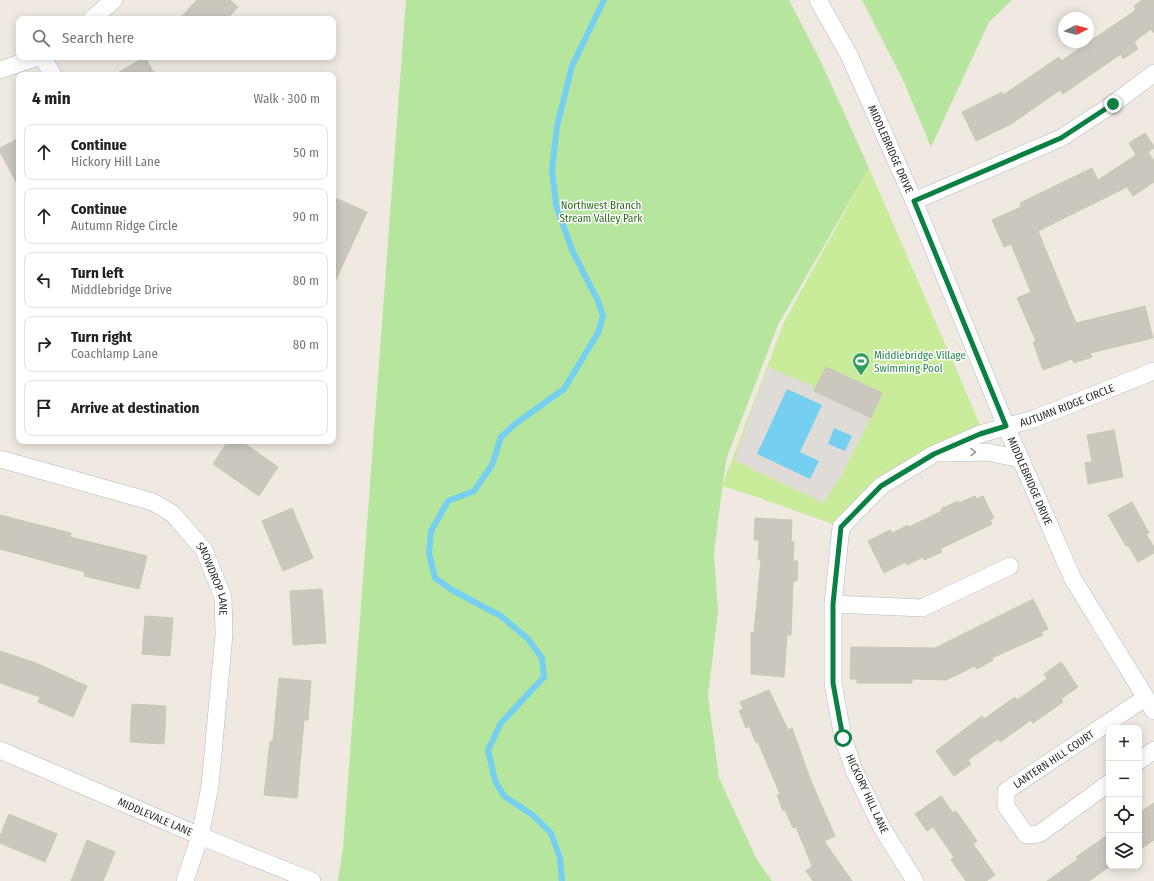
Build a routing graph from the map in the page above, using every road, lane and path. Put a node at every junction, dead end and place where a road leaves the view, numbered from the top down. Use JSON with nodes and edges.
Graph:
{"nodes":[{"id":1,"x":114,"y":0,"type":"edge"},
{"id":2,"x":818,"y":0,"type":"edge"},
{"id":3,"x":95,"y":16,"type":"edge"},
{"id":4,"x":29,"y":60,"type":"edge"},
{"id":5,"x":44,"y":60,"type":"edge"},
{"id":6,"x":0,"y":70,"type":"edge"},
{"id":7,"x":52,"y":72,"type":"edge"},
{"id":8,"x":1154,"y":73,"type":"edge"},
{"id":9,"x":914,"y":201,"type":"junction"},
{"id":10,"x":1154,"y":371,"type":"edge"},
{"id":11,"x":1006,"y":426,"type":"junction"},
{"id":12,"x":934,"y":454,"type":"junction"},
{"id":13,"x":0,"y":459,"type":"edge"},
{"id":14,"x":1021,"y":459,"type":"junction"},
{"id":15,"x":1010,"y":566,"type":"dead end"},
{"id":16,"x":833,"y":604,"type":"junction"},
{"id":17,"x":1150,"y":704,"type":"edge"},
{"id":18,"x":0,"y":750,"type":"edge"},
{"id":19,"x":1154,"y":750,"type":"edge"},
{"id":20,"x":1142,"y":759,"type":"edge"},
{"id":21,"x":1106,"y":785,"type":"edge"},
{"id":22,"x":200,"y":836,"type":"junction"},
{"id":23,"x":185,"y":881,"type":"edge"},
{"id":24,"x":312,"y":881,"type":"edge"},
{"id":25,"x":915,"y":881,"type":"edge"}],
"edges":[{"from":1,"to":3,"type":"street"},
{"from":2,"to":9,"type":"street","name":"MIDDLEBRIDGE DRIVE"},
{"from":4,"to":6,"type":"street"},
{"from":5,"to":7,"type":"street"},
{"from":8,"to":9,"type":"street"},
{"from":9,"to":11,"type":"street","name":"MIDDLEBRIDGE DRIVE"},
{"from":10,"to":11,"type":"street","name":"AUTUMN RIDGE CIRCLE"},
{"from":11,"to":12,"type":"street","name":"AUTUMN RIDGE CIRCLE"},
{"from":11,"to":14,"type":"street","name":"MIDDLEBRIDGE DRIVE"},
{"from":12,"to":14,"type":"street","name":"AUTUMN RIDGE CIRCLE","one_way":true},
{"from":12,"to":16,"type":"street","name":"AUTUMN RIDGE CIRCLE"},
{"from":13,"to":22,"type":"street","name":"SNOWDROP LANE"},
{"from":14,"to":17,"type":"street","name":"MIDDLEBRIDGE DRIVE"},
{"from":15,"to":16,"type":"street"},
{"from":16,"to":25,"type":"street","name":"HICKORY HILL LANE"},
{"from":17,"to":21,"type":"street","name":"LANTERN HILL COURT"},
{"from":18,"to":22,"type":"street","name":"MIDDLEVALE LANE"},
{"from":19,"to":20,"type":"street"},
{"from":22,"to":23,"type":"street","name":"SNOWDROP LANE"},
{"from":22,"to":24,"type":"street","name":"MIDDLEVALE LANE"}]}
